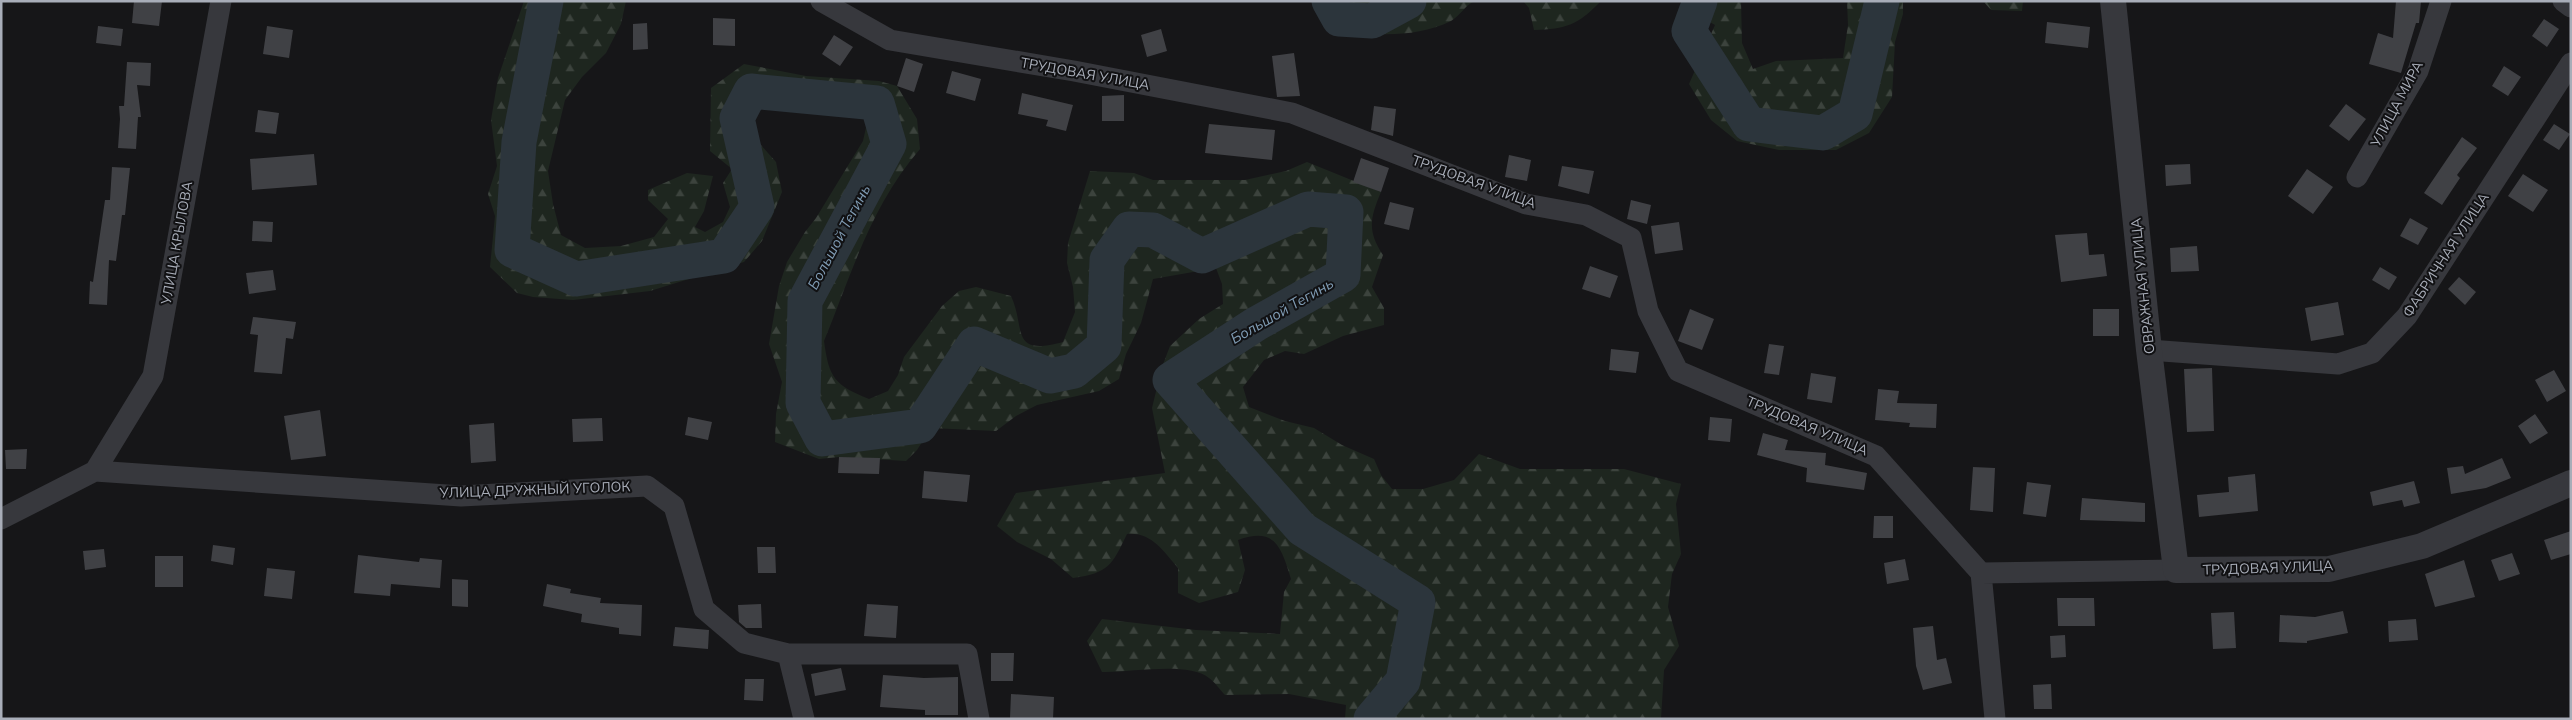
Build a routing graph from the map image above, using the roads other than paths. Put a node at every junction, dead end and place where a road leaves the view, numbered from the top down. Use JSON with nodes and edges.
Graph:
{"nodes":[{"id":1,"x":221,"y":1,"type":"edge"},
{"id":2,"x":821,"y":1,"type":"edge"},
{"id":3,"x":2113,"y":1,"type":"edge"},
{"id":4,"x":2441,"y":1,"type":"edge"},
{"id":5,"x":2563,"y":1,"type":"edge"},
{"id":6,"x":2571,"y":7,"type":"edge"},
{"id":7,"x":2571,"y":64,"type":"edge"},
{"id":8,"x":2357,"y":176,"type":"dead end"},
{"id":9,"x":2149,"y":350,"type":"junction"},
{"id":10,"x":95,"y":471,"type":"junction"},
{"id":11,"x":2571,"y":483,"type":"edge"},
{"id":12,"x":1,"y":519,"type":"edge"},
{"id":13,"x":2176,"y":570,"type":"junction"},
{"id":14,"x":1981,"y":573,"type":"junction"},
{"id":15,"x":788,"y":654,"type":"junction"},
{"id":16,"x":804,"y":719,"type":"edge"},
{"id":17,"x":979,"y":719,"type":"edge"},
{"id":18,"x":1996,"y":719,"type":"edge"}],
"edges":[{"from":1,"to":10,"type":"street","name":"УЛИЦА КРЫЛОВА"},
{"from":2,"to":14,"type":"street","name":"ТРУДОВАЯ УЛИЦА"},
{"from":3,"to":9,"type":"street","name":"ОВРАЖНАЯ УЛИЦА"},
{"from":4,"to":8,"type":"street","name":"УЛИЦА МИРА"},
{"from":5,"to":6,"type":"street"},
{"from":7,"to":9,"type":"street","name":"ФАБРИЧНАЯ УЛИЦА"},
{"from":9,"to":13,"type":"street","name":"ОВРАЖНАЯ УЛИЦА"},
{"from":10,"to":12,"type":"street"},
{"from":10,"to":15,"type":"street","name":"УЛИЦА ДРУЖНЫЙ УГОЛОК"},
{"from":11,"to":13,"type":"street","name":"ТРУДОВАЯ УЛИЦА"},
{"from":13,"to":14,"type":"street","name":"ТРУДОВАЯ УЛИЦА"},
{"from":14,"to":18,"type":"street"},
{"from":15,"to":16,"type":"street"},
{"from":15,"to":17,"type":"street","name":"УЛИЦА ДРУЖНЫЙ УГОЛОК"}]}
